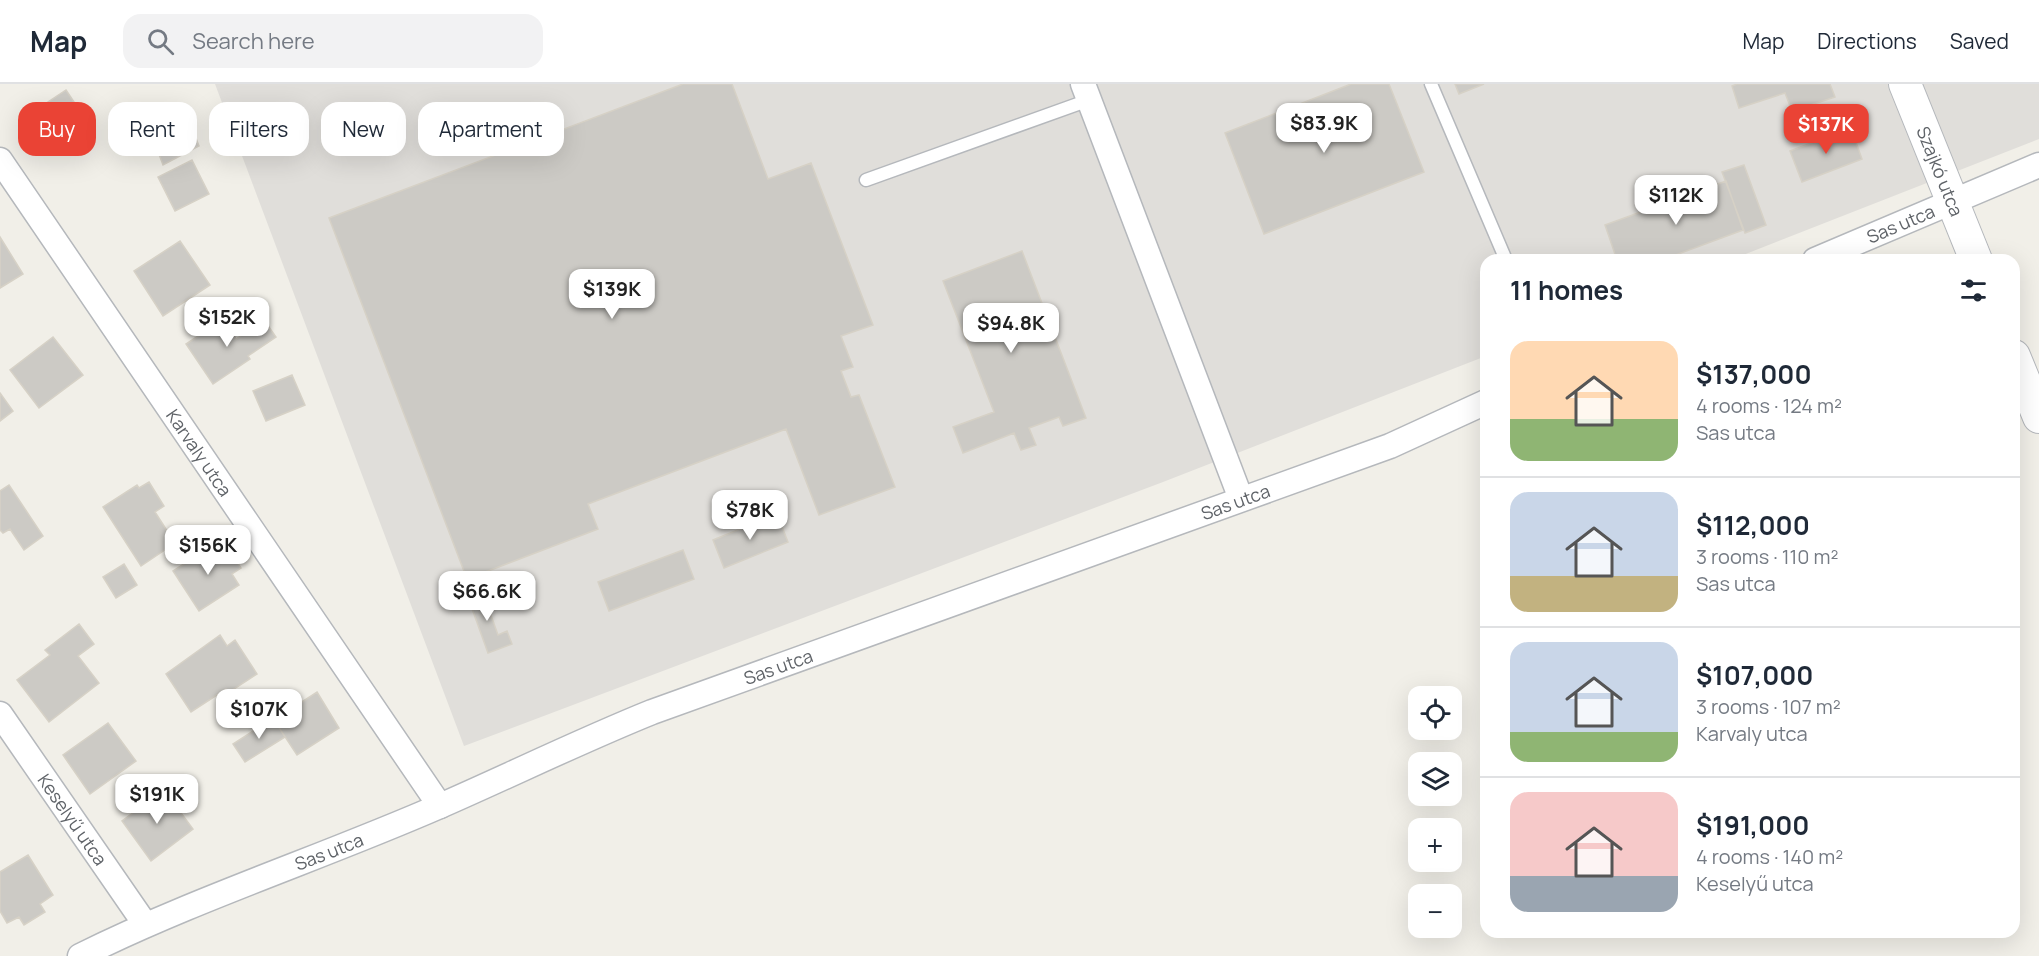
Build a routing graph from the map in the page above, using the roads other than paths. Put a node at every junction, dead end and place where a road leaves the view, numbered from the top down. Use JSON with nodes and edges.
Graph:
{"nodes":[{"id":1,"x":1431,"y":84,"type":"edge"},
{"id":2,"x":1905,"y":84,"type":"edge"},
{"id":3,"x":1086,"y":92,"type":"edge"},
{"id":4,"x":0,"y":160,"type":"edge"},
{"id":5,"x":2039,"y":165,"type":"edge"},
{"id":6,"x":866,"y":180,"type":"dead end"},
{"id":7,"x":1953,"y":201,"type":"junction"},
{"id":8,"x":1503,"y":254,"type":"edge"},
{"id":9,"x":1829,"y":254,"type":"edge"},
{"id":10,"x":1974,"y":254,"type":"edge"},
{"id":11,"x":2020,"y":371,"type":"edge"},
{"id":12,"x":1480,"y":405,"type":"edge"},
{"id":13,"x":2039,"y":417,"type":"edge"},
{"id":14,"x":1241,"y":499,"type":"junction"},
{"id":15,"x":0,"y":714,"type":"edge"},
{"id":16,"x":440,"y":806,"type":"junction"},
{"id":17,"x":145,"y":924,"type":"junction"},
{"id":18,"x":80,"y":956,"type":"edge"}],
"edges":[{"from":1,"to":8,"type":"lane"},
{"from":2,"to":7,"type":"street","name":"Szajkó utca"},
{"from":3,"to":6,"type":"lane"},
{"from":3,"to":14,"type":"street"},
{"from":4,"to":16,"type":"street","name":"Karvaly utca"},
{"from":5,"to":7,"type":"street","name":"Sas utca"},
{"from":7,"to":9,"type":"street","name":"Sas utca"},
{"from":7,"to":10,"type":"street","name":"Szajkó utca"},
{"from":11,"to":13,"type":"street"},
{"from":12,"to":14,"type":"street","name":"Sas utca"},
{"from":14,"to":16,"type":"street","name":"Sas utca"},
{"from":15,"to":17,"type":"street","name":"Keselyű utca"},
{"from":16,"to":17,"type":"street","name":"Sas utca"},
{"from":17,"to":18,"type":"street","name":"Sas utca"}]}
